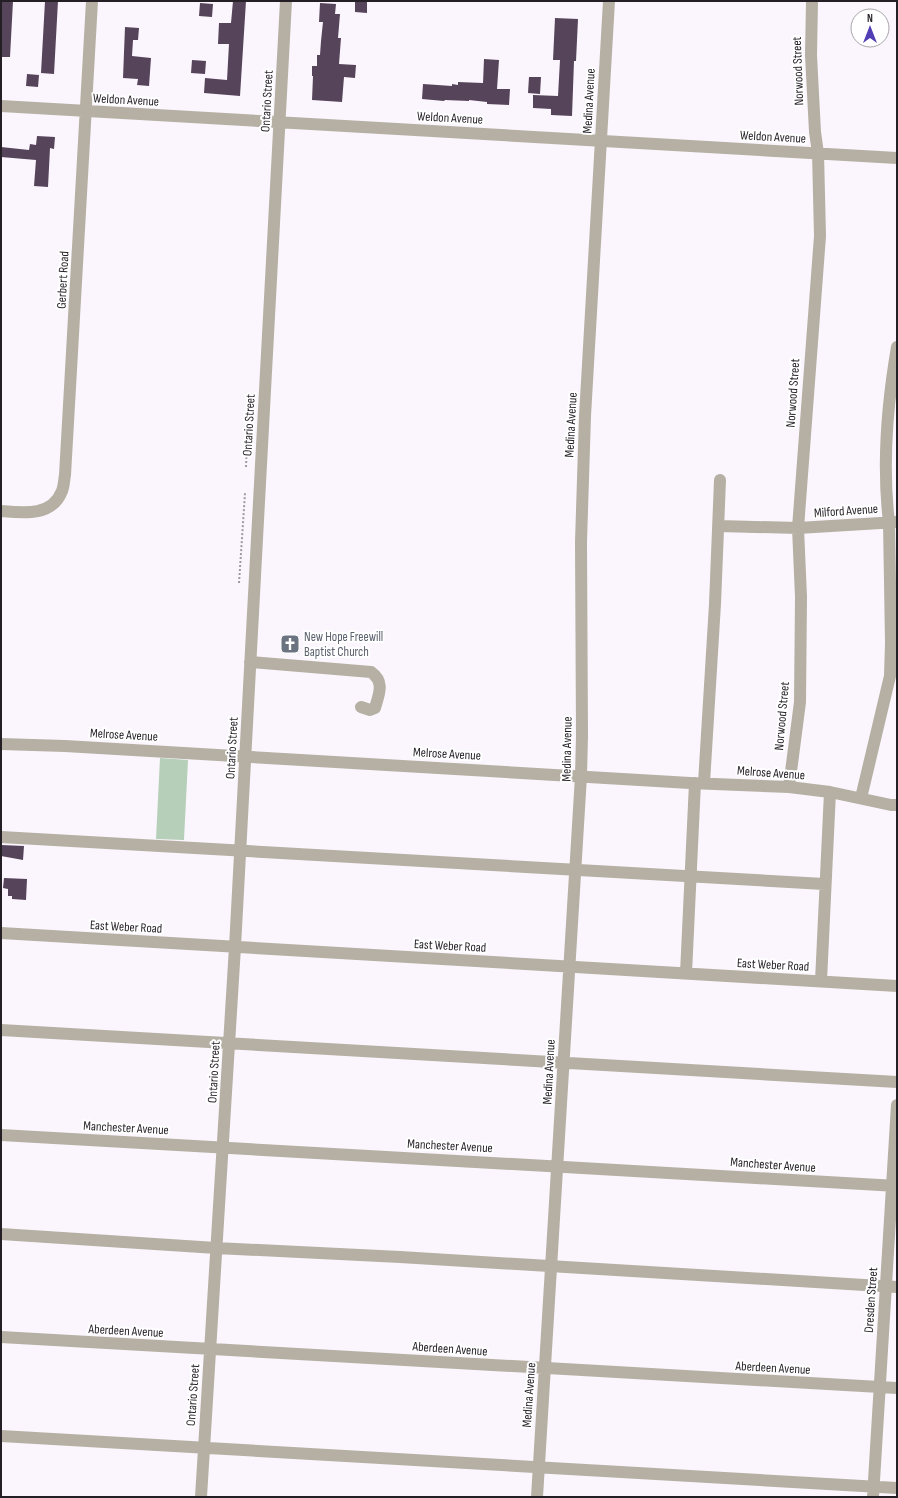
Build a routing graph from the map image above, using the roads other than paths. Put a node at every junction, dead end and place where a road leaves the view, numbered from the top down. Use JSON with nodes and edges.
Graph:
{"nodes":[{"id":1,"x":92,"y":1,"type":"edge"},
{"id":2,"x":286,"y":1,"type":"edge"},
{"id":3,"x":609,"y":1,"type":"edge"},
{"id":4,"x":812,"y":1,"type":"edge"},
{"id":5,"x":1,"y":106,"type":"edge"},
{"id":6,"x":86,"y":111,"type":"junction"},
{"id":7,"x":279,"y":122,"type":"junction"},
{"id":8,"x":601,"y":141,"type":"junction"},
{"id":9,"x":818,"y":153,"type":"junction"},
{"id":10,"x":897,"y":158,"type":"edge"},
{"id":11,"x":897,"y":347,"type":"edge"},
{"id":12,"x":720,"y":480,"type":"dead end"},
{"id":13,"x":1,"y":511,"type":"edge"},
{"id":14,"x":893,"y":522,"type":"edge"},
{"id":15,"x":719,"y":526,"type":"junction"},
{"id":16,"x":798,"y":528,"type":"junction"},
{"id":17,"x":250,"y":662,"type":"junction"},
{"id":18,"x":361,"y":707,"type":"dead end"},
{"id":19,"x":1,"y":744,"type":"edge"},
{"id":20,"x":246,"y":756,"type":"junction"},
{"id":21,"x":581,"y":776,"type":"junction"},
{"id":22,"x":700,"y":783,"type":"junction"},
{"id":23,"x":789,"y":787,"type":"junction"},
{"id":24,"x":830,"y":792,"type":"junction"},
{"id":25,"x":861,"y":798,"type":"junction"},
{"id":26,"x":895,"y":807,"type":"edge"},
{"id":27,"x":1,"y":837,"type":"edge"},
{"id":28,"x":240,"y":850,"type":"junction"},
{"id":29,"x":576,"y":870,"type":"junction"},
{"id":30,"x":691,"y":876,"type":"junction"},
{"id":31,"x":824,"y":884,"type":"junction"},
{"id":32,"x":1,"y":933,"type":"edge"},
{"id":33,"x":235,"y":947,"type":"junction"},
{"id":34,"x":569,"y":967,"type":"junction"},
{"id":35,"x":686,"y":974,"type":"junction"},
{"id":36,"x":820,"y":981,"type":"junction"},
{"id":37,"x":897,"y":986,"type":"edge"},
{"id":38,"x":1,"y":1030,"type":"edge"},
{"id":39,"x":229,"y":1044,"type":"junction"},
{"id":40,"x":563,"y":1063,"type":"junction"},
{"id":41,"x":897,"y":1082,"type":"edge"},
{"id":42,"x":897,"y":1106,"type":"edge"},
{"id":43,"x":1,"y":1135,"type":"edge"},
{"id":44,"x":223,"y":1147,"type":"junction"},
{"id":45,"x":558,"y":1166,"type":"junction"},
{"id":46,"x":894,"y":1186,"type":"edge"},
{"id":47,"x":1,"y":1234,"type":"edge"},
{"id":48,"x":216,"y":1248,"type":"junction"},
{"id":49,"x":551,"y":1267,"type":"junction"},
{"id":50,"x":891,"y":1286,"type":"edge"},
{"id":51,"x":1,"y":1338,"type":"edge"},
{"id":52,"x":210,"y":1350,"type":"junction"},
{"id":53,"x":546,"y":1369,"type":"junction"},
{"id":54,"x":880,"y":1387,"type":"junction"},
{"id":55,"x":897,"y":1388,"type":"edge"},
{"id":56,"x":1,"y":1436,"type":"edge"},
{"id":57,"x":204,"y":1448,"type":"junction"},
{"id":58,"x":539,"y":1467,"type":"junction"},
{"id":59,"x":897,"y":1488,"type":"edge"},
{"id":60,"x":873,"y":1492,"type":"edge"},
{"id":61,"x":201,"y":1497,"type":"edge"},
{"id":62,"x":537,"y":1497,"type":"edge"}],
"edges":[{"from":1,"to":6,"type":"street","name":"Gerbert Road"},
{"from":2,"to":7,"type":"street","name":"Ontario Street"},
{"from":3,"to":8,"type":"street","name":"Medina Avenue"},
{"from":4,"to":9,"type":"street","name":"Norwood Street"},
{"from":5,"to":6,"type":"street","name":"Weldon Avenue"},
{"from":6,"to":7,"type":"street","name":"Weldon Avenue"},
{"from":6,"to":13,"type":"street","name":"Gerbert Road"},
{"from":7,"to":8,"type":"street","name":"Weldon Avenue"},
{"from":7,"to":17,"type":"street","name":"Ontario Street"},
{"from":8,"to":9,"type":"street","name":"Weldon Avenue"},
{"from":8,"to":21,"type":"street","name":"Medina Avenue"},
{"from":9,"to":10,"type":"street","name":"Weldon Avenue"},
{"from":9,"to":16,"type":"street","name":"Norwood Street"},
{"from":11,"to":14,"type":"street"},
{"from":12,"to":15,"type":"street"},
{"from":14,"to":16,"type":"street","name":"Milford Avenue"},
{"from":14,"to":25,"type":"street"},
{"from":15,"to":16,"type":"street","name":"Milford Avenue"},
{"from":15,"to":22,"type":"street"},
{"from":16,"to":23,"type":"street","name":"Norwood Street"},
{"from":17,"to":18,"type":"street"},
{"from":17,"to":20,"type":"street","name":"Ontario Street"},
{"from":19,"to":20,"type":"street","name":"Melrose Avenue"},
{"from":20,"to":21,"type":"street","name":"Melrose Avenue"},
{"from":20,"to":28,"type":"street","name":"Ontario Street"},
{"from":21,"to":22,"type":"street","name":"Melrose Avenue"},
{"from":21,"to":29,"type":"street","name":"Medina Avenue"},
{"from":22,"to":23,"type":"street","name":"Melrose Avenue"},
{"from":22,"to":30,"type":"street"},
{"from":23,"to":24,"type":"street","name":"Melrose Avenue"},
{"from":24,"to":25,"type":"street","name":"Melrose Avenue"},
{"from":24,"to":31,"type":"street"},
{"from":25,"to":26,"type":"street","name":"Melrose Avenue"},
{"from":27,"to":28,"type":"street"},
{"from":28,"to":29,"type":"street"},
{"from":28,"to":33,"type":"street","name":"Ontario Street"},
{"from":29,"to":30,"type":"street"},
{"from":29,"to":34,"type":"street","name":"Medina Avenue"},
{"from":30,"to":31,"type":"street"},
{"from":30,"to":35,"type":"street"},
{"from":31,"to":36,"type":"street"},
{"from":32,"to":33,"type":"street","name":"East Weber Road"},
{"from":33,"to":34,"type":"street","name":"East Weber Road"},
{"from":33,"to":39,"type":"street","name":"Ontario Street"},
{"from":34,"to":35,"type":"street","name":"East Weber Road"},
{"from":34,"to":40,"type":"street","name":"Medina Avenue"},
{"from":35,"to":36,"type":"street","name":"East Weber Road"},
{"from":36,"to":37,"type":"street","name":"East Weber Road"},
{"from":38,"to":39,"type":"street"},
{"from":39,"to":40,"type":"street"},
{"from":39,"to":44,"type":"street","name":"Ontario Street"},
{"from":40,"to":41,"type":"street"},
{"from":40,"to":45,"type":"street","name":"Medina Avenue"},
{"from":42,"to":46,"type":"street","name":"Dresden Street"},
{"from":43,"to":44,"type":"street","name":"Manchester Avenue"},
{"from":44,"to":45,"type":"street","name":"Manchester Avenue"},
{"from":44,"to":48,"type":"street","name":"Ontario Street"},
{"from":45,"to":46,"type":"street","name":"Manchester Avenue"},
{"from":45,"to":49,"type":"street","name":"Medina Avenue"},
{"from":46,"to":50,"type":"street","name":"Dresden Street"},
{"from":47,"to":48,"type":"street"},
{"from":48,"to":49,"type":"street"},
{"from":48,"to":52,"type":"street","name":"Ontario Street"},
{"from":49,"to":50,"type":"street"},
{"from":49,"to":53,"type":"street","name":"Medina Avenue"},
{"from":50,"to":54,"type":"street","name":"Dresden Street"},
{"from":51,"to":52,"type":"street","name":"Aberdeen Avenue"},
{"from":52,"to":53,"type":"street","name":"Aberdeen Avenue"},
{"from":52,"to":57,"type":"street","name":"Ontario Street"},
{"from":53,"to":54,"type":"street","name":"Aberdeen Avenue"},
{"from":53,"to":58,"type":"street","name":"Medina Avenue"},
{"from":54,"to":55,"type":"street","name":"Aberdeen Avenue"},
{"from":54,"to":60,"type":"street","name":"Dresden Street"},
{"from":56,"to":57,"type":"street"},
{"from":57,"to":58,"type":"street"},
{"from":57,"to":61,"type":"street","name":"Ontario Street"},
{"from":58,"to":60,"type":"street"},
{"from":58,"to":62,"type":"street","name":"Medina Avenue"},
{"from":59,"to":60,"type":"street"}]}
